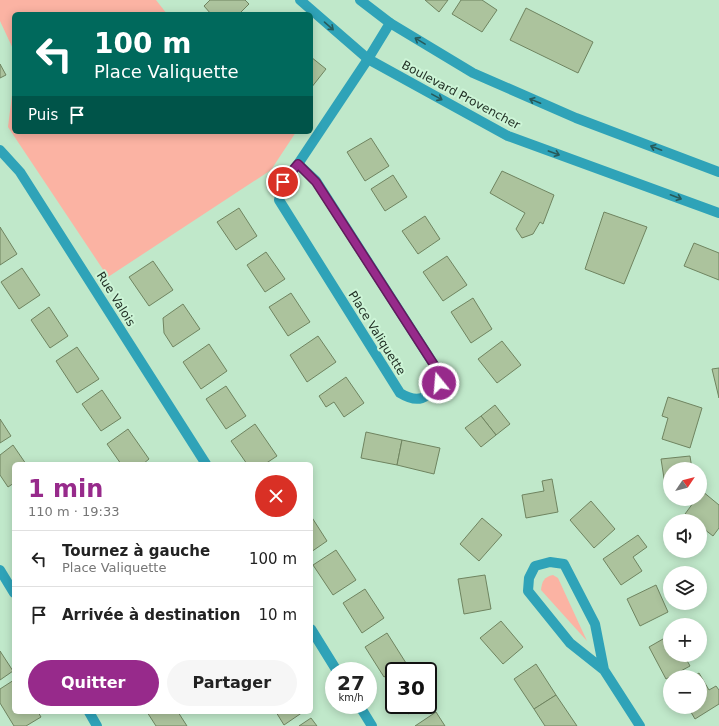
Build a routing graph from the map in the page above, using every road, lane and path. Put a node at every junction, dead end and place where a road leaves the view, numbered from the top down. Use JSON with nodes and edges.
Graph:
{"nodes":[{"id":1,"x":300,"y":0,"type":"edge"},
{"id":2,"x":360,"y":0,"type":"edge"},
{"id":3,"x":390,"y":23,"type":"junction"},
{"id":4,"x":368,"y":59,"type":"junction"},
{"id":5,"x":0,"y":150,"type":"edge"},
{"id":6,"x":298,"y":164,"type":"junction"},
{"id":7,"x":719,"y":172,"type":"edge"},
{"id":8,"x":719,"y":213,"type":"edge"},
{"id":9,"x":205,"y":462,"type":"edge"},
{"id":10,"x":0,"y":570,"type":"edge"},
{"id":11,"x":12,"y":590,"type":"edge"},
{"id":12,"x":313,"y":632,"type":"edge"},
{"id":13,"x":331,"y":662,"type":"edge"},
{"id":14,"x":604,"y":670,"type":"junction"},
{"id":15,"x":90,"y":714,"type":"edge"},
{"id":16,"x":365,"y":714,"type":"edge"},
{"id":17,"x":98,"y":726,"type":"edge"},
{"id":18,"x":372,"y":726,"type":"edge"},
{"id":19,"x":640,"y":726,"type":"edge"}],
"edges":[{"from":1,"to":4,"type":"street","name":"Boulevard Provencher","one_way":true},
{"from":2,"to":3,"type":"street","name":"Boulevard Provencher"},
{"from":3,"to":4,"type":"street","name":"Place Valiquette"},
{"from":7,"to":3,"type":"street","name":"Boulevard Provencher","one_way":true},
{"from":4,"to":6,"type":"street","name":"Place Valiquette"},
{"from":4,"to":8,"type":"street","name":"Boulevard Provencher","one_way":true},
{"from":5,"to":9,"type":"street","name":"Rue Valois"},
{"from":6,"to":6,"type":"street","name":"Place Valiquette"},
{"from":10,"to":11,"type":"street"},
{"from":12,"to":13,"type":"street"},
{"from":14,"to":14,"type":"street"},
{"from":14,"to":19,"type":"street"},
{"from":15,"to":17,"type":"street"},
{"from":16,"to":18,"type":"street"}]}
